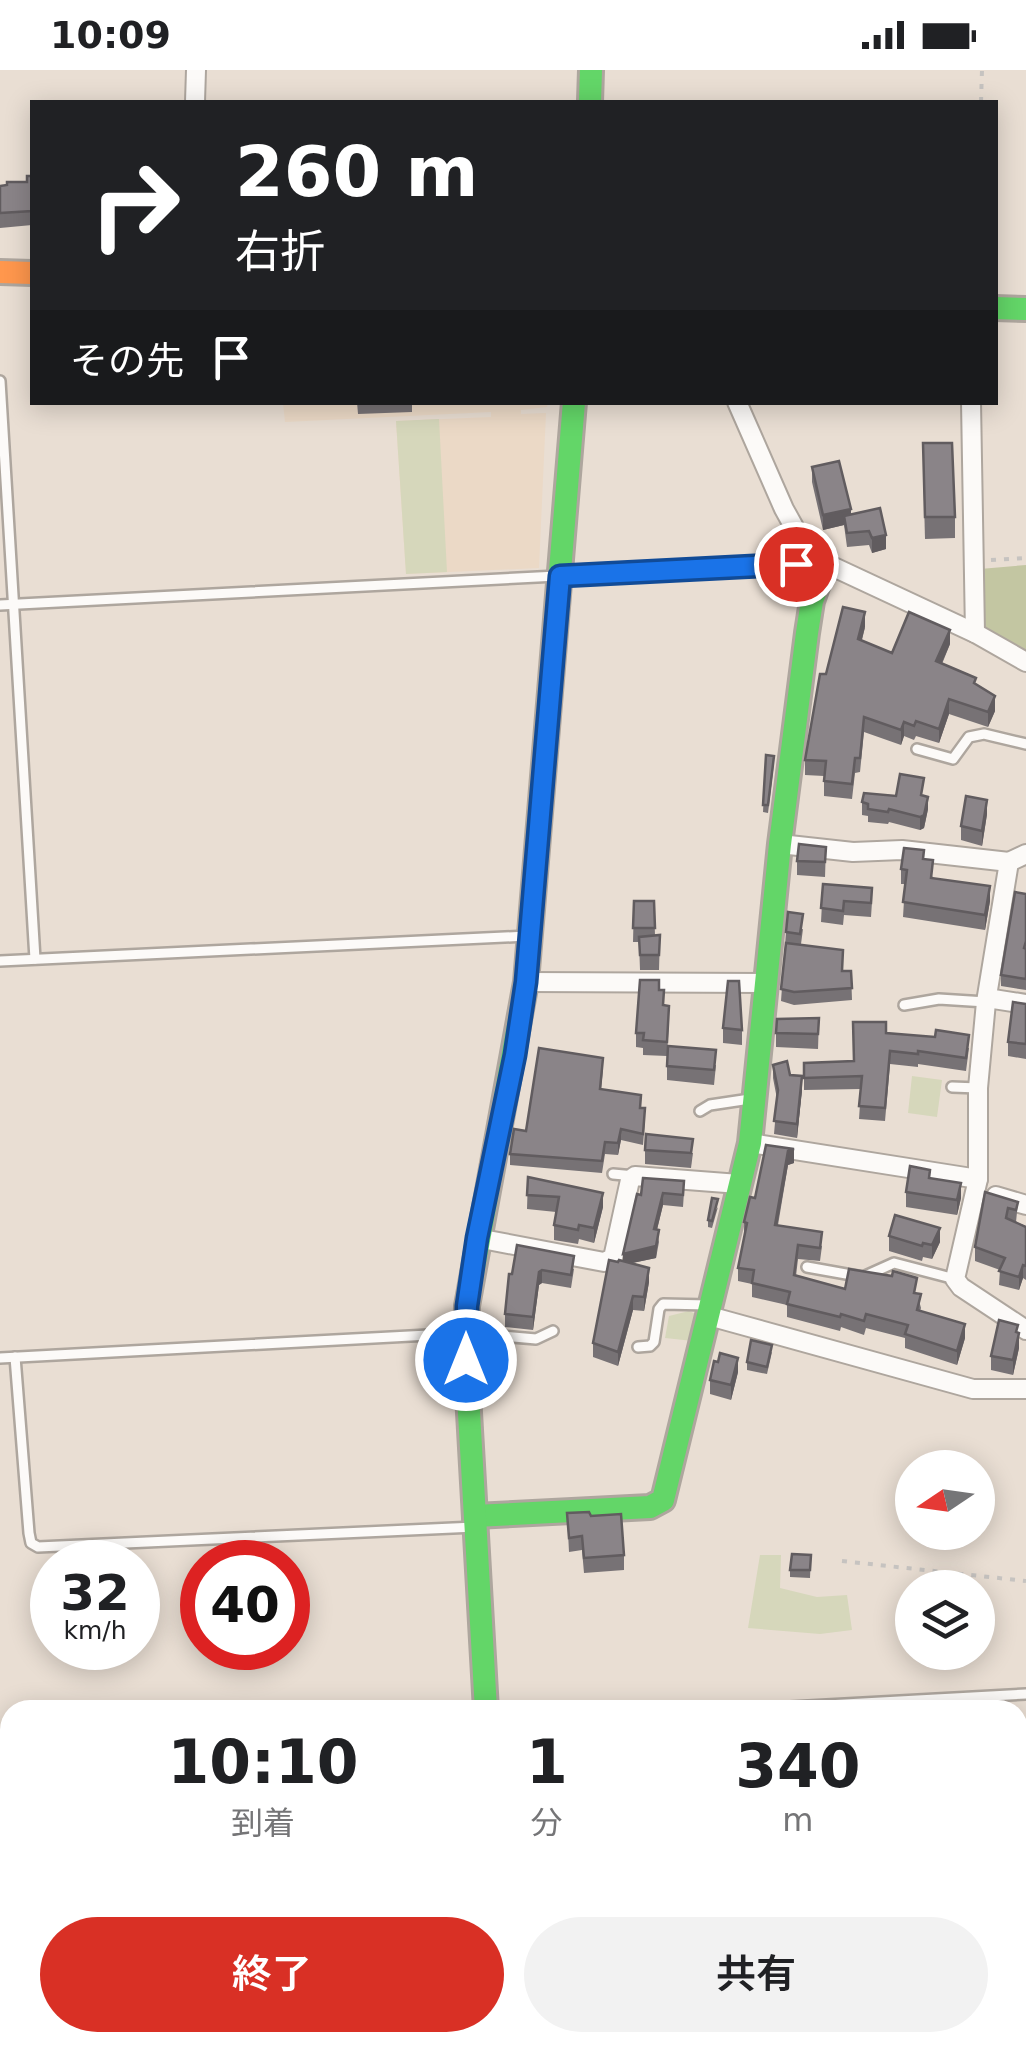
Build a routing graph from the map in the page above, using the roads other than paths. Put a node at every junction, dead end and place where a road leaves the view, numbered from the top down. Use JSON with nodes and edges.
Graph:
{"nodes":[{"id":1,"x":196,"y":70,"type":"edge"},
{"id":2,"x":591,"y":70,"type":"edge"},
{"id":3,"x":195,"y":100,"type":"edge"},
{"id":4,"x":590,"y":100,"type":"edge"},
{"id":5,"x":0,"y":272,"type":"edge"},
{"id":6,"x":30,"y":273,"type":"edge"},
{"id":7,"x":998,"y":308,"type":"edge"},
{"id":8,"x":1026,"y":309,"type":"edge"},
{"id":9,"x":0,"y":381,"type":"edge"},
{"id":10,"x":574,"y":405,"type":"edge"},
{"id":11,"x":738,"y":405,"type":"edge"},
{"id":12,"x":971,"y":405,"type":"edge"},
{"id":13,"x":818,"y":560,"type":"junction"},
{"id":14,"x":560,"y":576,"type":"junction"},
{"id":15,"x":15,"y":604,"type":"junction"},
{"id":16,"x":0,"y":605,"type":"edge"},
{"id":17,"x":975,"y":634,"type":"junction"},
{"id":18,"x":1026,"y":662,"type":"edge"},
{"id":19,"x":1026,"y":744,"type":"edge"},
{"id":20,"x":917,"y":749,"type":"dead end"},
{"id":21,"x":780,"y":844,"type":"junction"},
{"id":22,"x":1018,"y":858,"type":"edge"},
{"id":23,"x":530,"y":936,"type":"junction"},
{"id":24,"x":35,"y":959,"type":"junction"},
{"id":25,"x":0,"y":962,"type":"edge"},
{"id":26,"x":526,"y":982,"type":"junction"},
{"id":27,"x":766,"y":983,"type":"junction"},
{"id":28,"x":986,"y":1000,"type":"junction"},
{"id":29,"x":1026,"y":1004,"type":"edge"},
{"id":30,"x":904,"y":1006,"type":"dead end"},
{"id":31,"x":952,"y":1087,"type":"dead end"},
{"id":32,"x":978,"y":1088,"type":"junction"},
{"id":33,"x":754,"y":1098,"type":"junction"},
{"id":34,"x":700,"y":1111,"type":"dead end"},
{"id":35,"x":750,"y":1143,"type":"junction"},
{"id":36,"x":613,"y":1174,"type":"dead end"},
{"id":37,"x":636,"y":1176,"type":"junction"},
{"id":38,"x":739,"y":1184,"type":"junction"},
{"id":39,"x":977,"y":1185,"type":"junction"},
{"id":40,"x":1026,"y":1205,"type":"edge"},
{"id":41,"x":477,"y":1238,"type":"junction"},
{"id":42,"x":807,"y":1267,"type":"dead end"},
{"id":43,"x":955,"y":1279,"type":"junction"},
{"id":44,"x":710,"y":1311,"type":"junction"},
{"id":45,"x":1026,"y":1330,"type":"edge"},
{"id":46,"x":553,"y":1331,"type":"dead end"},
{"id":47,"x":466,"y":1333,"type":"junction"},
{"id":48,"x":638,"y":1347,"type":"dead end"},
{"id":49,"x":14,"y":1357,"type":"junction"},
{"id":50,"x":0,"y":1358,"type":"edge"},
{"id":51,"x":1026,"y":1389,"type":"edge"},
{"id":52,"x":476,"y":1521,"type":"junction"},
{"id":53,"x":1026,"y":1694,"type":"edge"},
{"id":54,"x":485,"y":1700,"type":"edge"},
{"id":55,"x":916,"y":1700,"type":"edge"}],
"edges":[{"from":1,"to":3,"type":"street"},
{"from":2,"to":4,"type":"street"},
{"from":5,"to":6,"type":"street"},
{"from":7,"to":8,"type":"street"},
{"from":9,"to":15,"type":"lane"},
{"from":10,"to":14,"type":"street"},
{"from":11,"to":13,"type":"street"},
{"from":12,"to":17,"type":"street"},
{"from":13,"to":14,"type":"street"},
{"from":13,"to":17,"type":"street"},
{"from":13,"to":21,"type":"street"},
{"from":14,"to":15,"type":"lane"},
{"from":14,"to":23,"type":"street"},
{"from":15,"to":16,"type":"lane"},
{"from":15,"to":24,"type":"lane"},
{"from":17,"to":18,"type":"street"},
{"from":19,"to":20,"type":"lane"},
{"from":21,"to":22,"type":"street"},
{"from":21,"to":27,"type":"street"},
{"from":22,"to":28,"type":"street"},
{"from":23,"to":24,"type":"lane"},
{"from":23,"to":26,"type":"street"},
{"from":24,"to":25,"type":"lane"},
{"from":26,"to":27,"type":"street"},
{"from":26,"to":41,"type":"street"},
{"from":27,"to":33,"type":"street"},
{"from":28,"to":29,"type":"street"},
{"from":28,"to":30,"type":"lane"},
{"from":28,"to":32,"type":"street"},
{"from":31,"to":32,"type":"lane"},
{"from":32,"to":39,"type":"street"},
{"from":33,"to":34,"type":"lane"},
{"from":33,"to":35,"type":"street"},
{"from":35,"to":38,"type":"street"},
{"from":35,"to":39,"type":"street"},
{"from":36,"to":37,"type":"lane"},
{"from":37,"to":38,"type":"street"},
{"from":37,"to":41,"type":"street"},
{"from":38,"to":44,"type":"street"},
{"from":39,"to":40,"type":"street"},
{"from":39,"to":43,"type":"street"},
{"from":41,"to":47,"type":"street"},
{"from":42,"to":43,"type":"lane"},
{"from":43,"to":45,"type":"street"},
{"from":44,"to":48,"type":"lane"},
{"from":44,"to":51,"type":"street"},
{"from":44,"to":52,"type":"street"},
{"from":46,"to":47,"type":"lane"},
{"from":47,"to":49,"type":"lane"},
{"from":47,"to":52,"type":"street"},
{"from":49,"to":50,"type":"lane"},
{"from":49,"to":52,"type":"lane"},
{"from":52,"to":54,"type":"street"},
{"from":53,"to":55,"type":"lane"}]}
